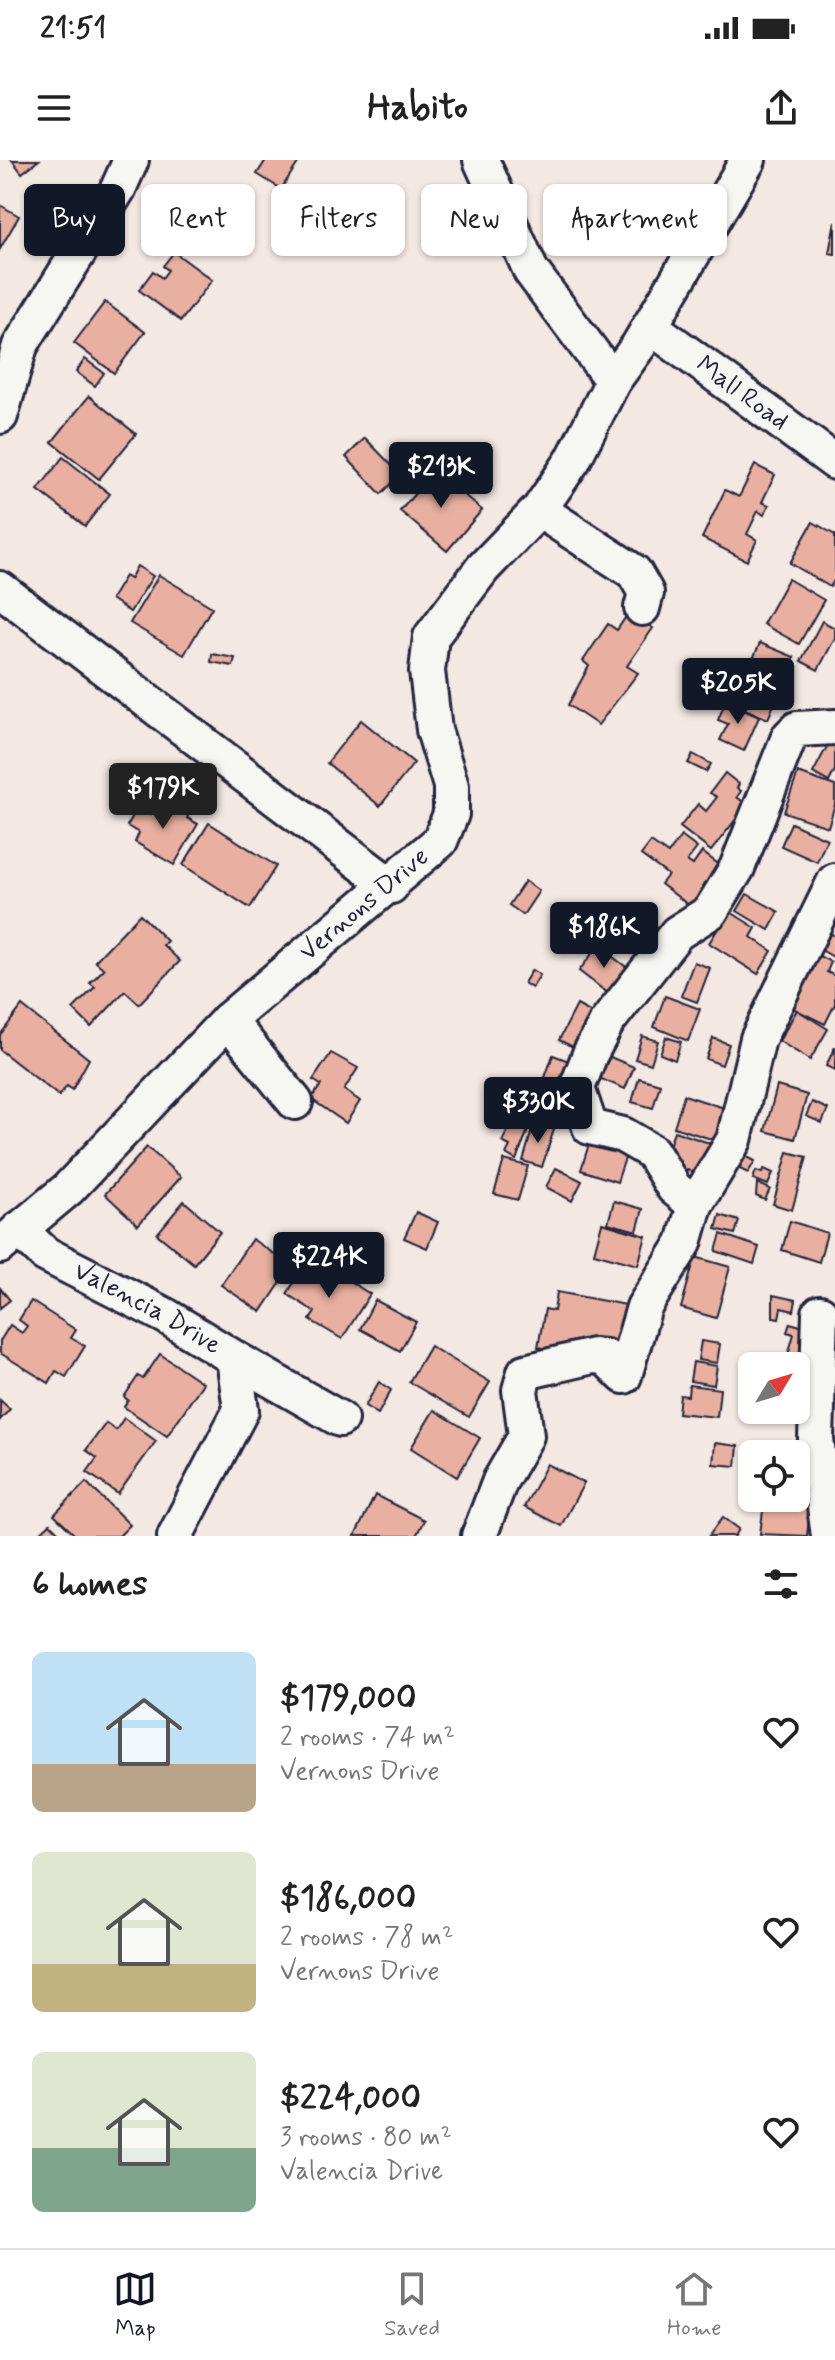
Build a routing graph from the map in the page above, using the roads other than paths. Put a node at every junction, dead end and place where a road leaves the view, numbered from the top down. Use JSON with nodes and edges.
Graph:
{"nodes":[{"id":1,"x":131,"y":160,"type":"edge"},
{"id":2,"x":481,"y":160,"type":"edge"},
{"id":3,"x":748,"y":160,"type":"edge"},
{"id":4,"x":650,"y":326,"type":"junction"},
{"id":5,"x":613,"y":381,"type":"junction"},
{"id":6,"x":0,"y":416,"type":"edge"},
{"id":7,"x":835,"y":462,"type":"edge"},
{"id":8,"x":539,"y":510,"type":"junction"},
{"id":9,"x":0,"y":589,"type":"edge"},
{"id":10,"x":642,"y":608,"type":"dead end"},
{"id":11,"x":835,"y":727,"type":"edge"},
{"id":12,"x":835,"y":881,"type":"edge"},
{"id":13,"x":391,"y":886,"type":"junction"},
{"id":14,"x":228,"y":1020,"type":"junction"},
{"id":15,"x":295,"y":1102,"type":"dead end"},
{"id":16,"x":695,"y":1205,"type":"junction"},
{"id":17,"x":9,"y":1238,"type":"edge"},
{"id":18,"x":820,"y":1313,"type":"dead end"},
{"id":19,"x":234,"y":1358,"type":"junction"},
{"id":20,"x":340,"y":1419,"type":"dead end"},
{"id":21,"x":175,"y":1536,"type":"edge"},
{"id":22,"x":479,"y":1536,"type":"edge"},
{"id":23,"x":829,"y":1536,"type":"edge"}],
"edges":[{"from":1,"to":6,"type":"street"},
{"from":2,"to":5,"type":"street"},
{"from":3,"to":4,"type":"street","name":"Vernons Drive"},
{"from":4,"to":5,"type":"street","name":"Vernons Drive"},
{"from":4,"to":7,"type":"street","name":"Mall Road"},
{"from":5,"to":8,"type":"street","name":"Vernons Drive"},
{"from":8,"to":10,"type":"street"},
{"from":8,"to":13,"type":"street","name":"Vernons Drive"},
{"from":9,"to":13,"type":"street"},
{"from":11,"to":16,"type":"street"},
{"from":12,"to":16,"type":"street"},
{"from":13,"to":14,"type":"street","name":"Vernons Drive"},
{"from":14,"to":15,"type":"street"},
{"from":14,"to":17,"type":"street","name":"Vernons Drive"},
{"from":16,"to":22,"type":"street"},
{"from":17,"to":19,"type":"street","name":"Valencia Drive"},
{"from":18,"to":23,"type":"street"},
{"from":19,"to":20,"type":"street"},
{"from":19,"to":21,"type":"street","name":"Valencia Drive"}]}
